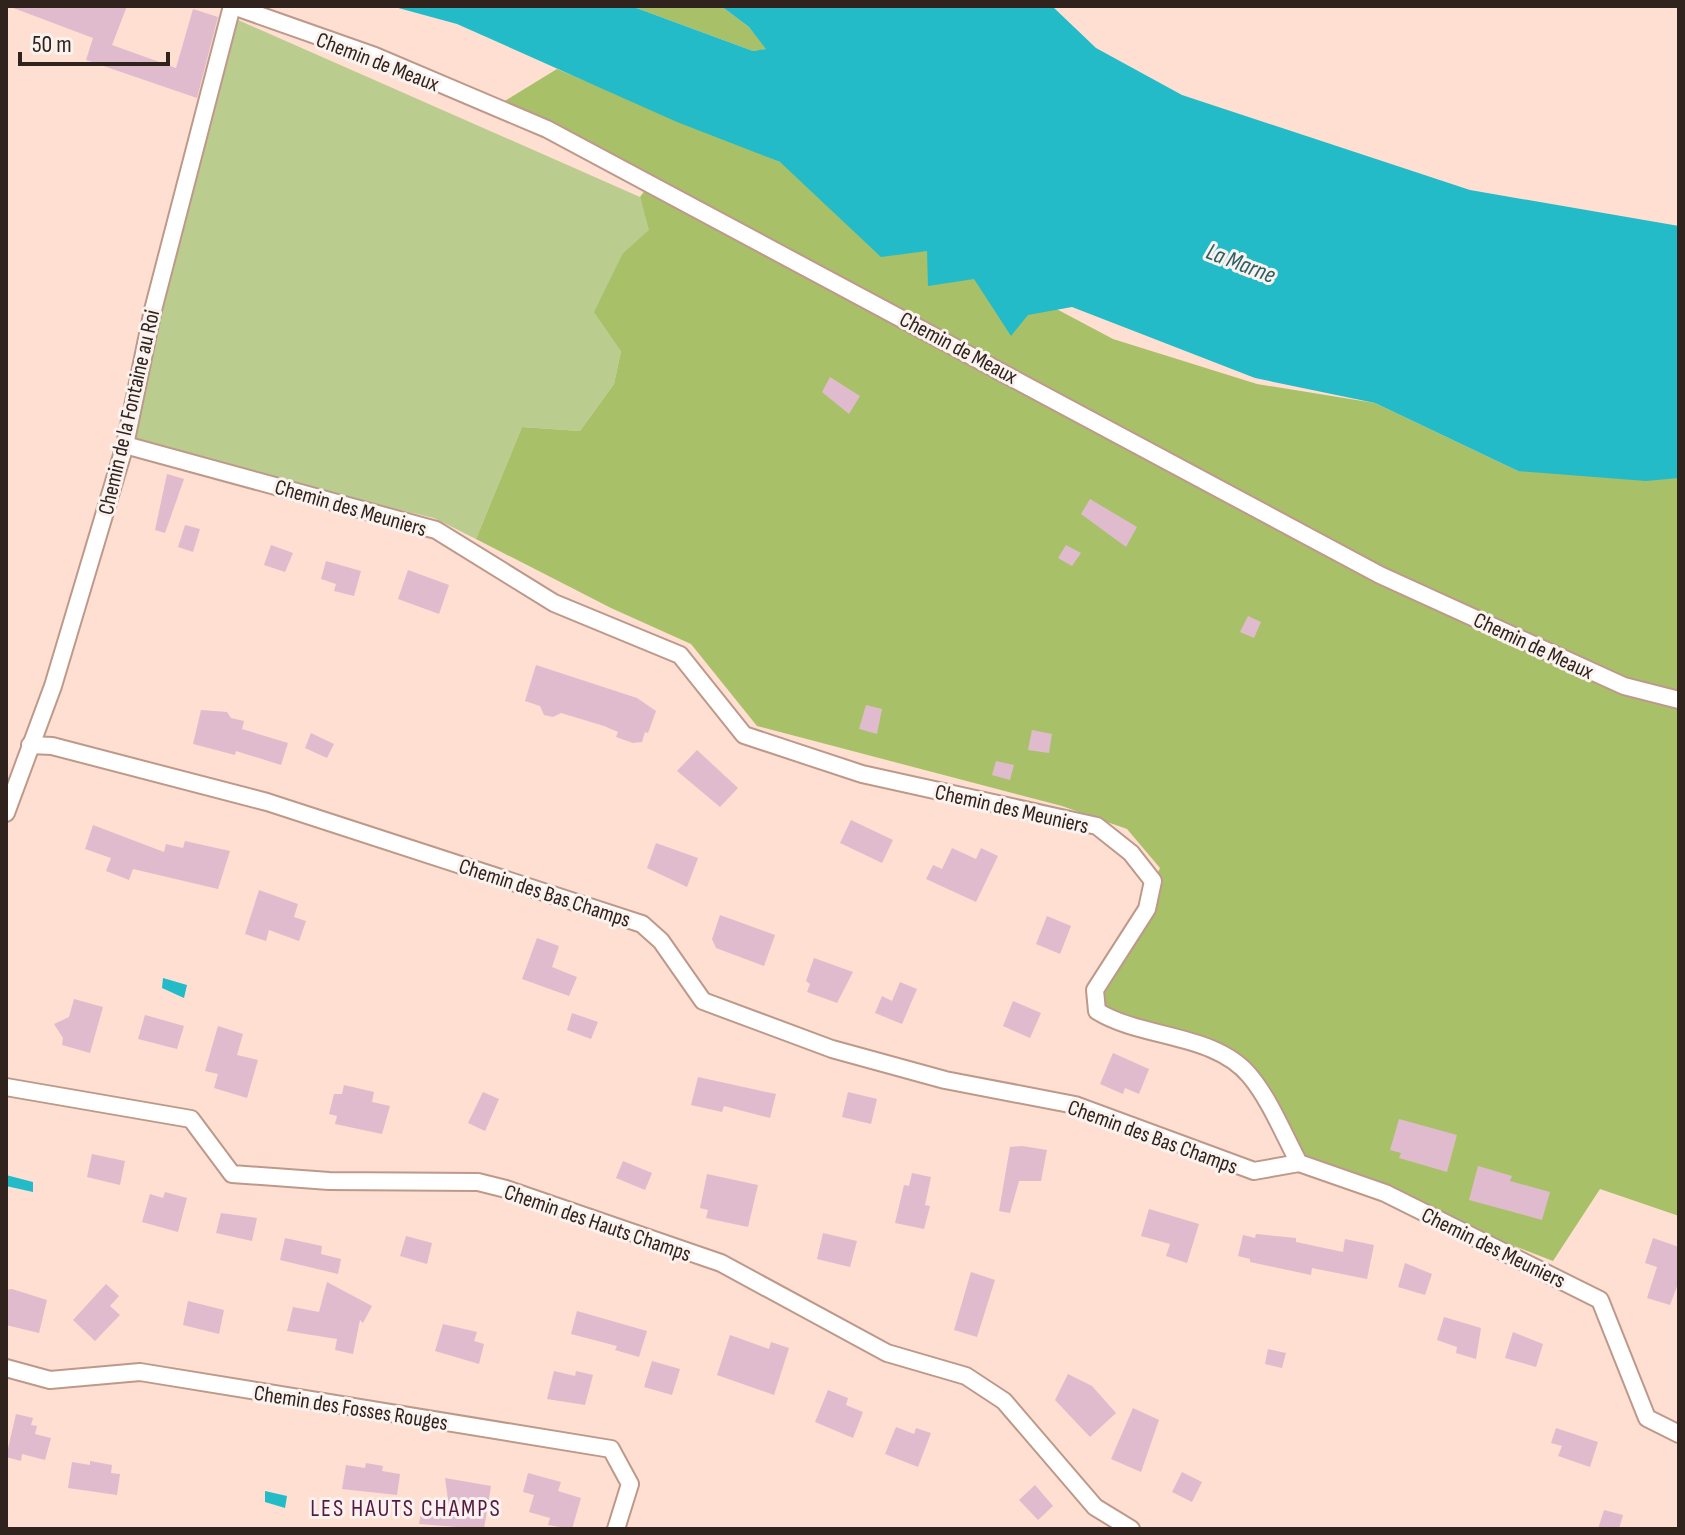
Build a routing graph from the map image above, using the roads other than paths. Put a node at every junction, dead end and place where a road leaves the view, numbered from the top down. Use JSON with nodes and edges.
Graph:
{"nodes":[{"id":1,"x":233,"y":6,"type":"edge"},
{"id":2,"x":125,"y":445,"type":"junction"},
{"id":3,"x":1679,"y":700,"type":"edge"},
{"id":4,"x":30,"y":745,"type":"junction"},
{"id":5,"x":6,"y":813,"type":"edge"},
{"id":6,"x":6,"y":1087,"type":"edge"},
{"id":7,"x":1299,"y":1163,"type":"junction"},
{"id":8,"x":6,"y":1368,"type":"edge"},
{"id":9,"x":1679,"y":1434,"type":"edge"},
{"id":10,"x":616,"y":1529,"type":"edge"},
{"id":11,"x":1131,"y":1529,"type":"edge"}],
"edges":[{"from":1,"to":2,"type":"street","name":"Chemin de la Fontaine au Roi"},
{"from":1,"to":3,"type":"street","name":"Chemin de Meaux"},
{"from":2,"to":4,"type":"street","name":"Chemin de la Fontaine au Roi"},
{"from":2,"to":7,"type":"street","name":"Chemin des Meuniers"},
{"from":4,"to":5,"type":"street","name":"Chemin de la Fontaine au Roi"},
{"from":4,"to":7,"type":"street","name":"Chemin des Bas Champs"},
{"from":6,"to":11,"type":"street","name":"Chemin des Hauts Champs"},
{"from":7,"to":9,"type":"street","name":"Chemin des Meuniers"},
{"from":8,"to":10,"type":"street","name":"Chemin des Fosses Rouges"}]}
